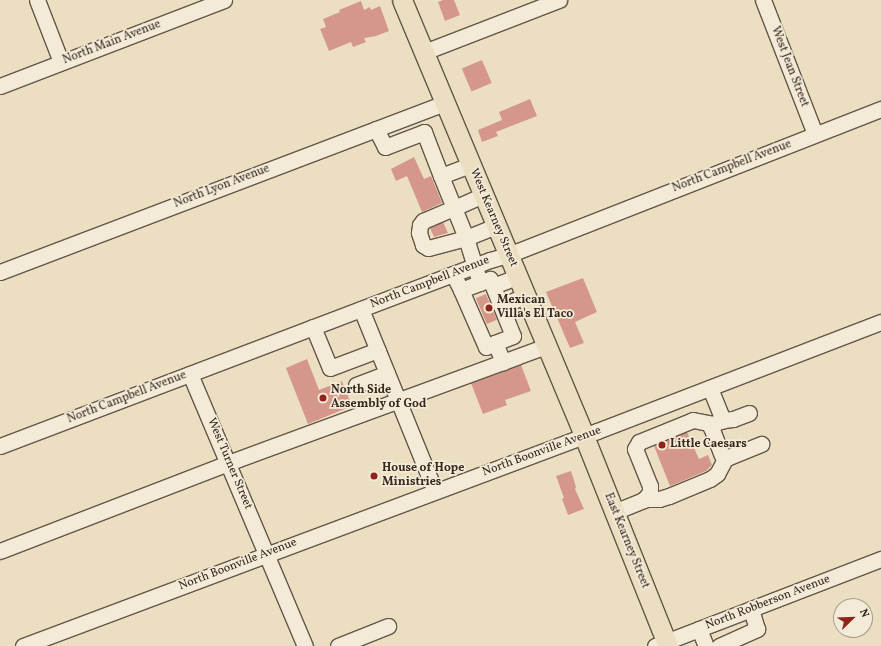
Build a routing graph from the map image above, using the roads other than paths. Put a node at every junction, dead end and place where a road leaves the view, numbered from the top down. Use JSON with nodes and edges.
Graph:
{"nodes":[{"id":1,"x":37,"y":0,"type":"edge"},
{"id":2,"x":224,"y":0,"type":"edge"},
{"id":3,"x":402,"y":0,"type":"edge"},
{"id":4,"x":559,"y":0,"type":"edge"},
{"id":5,"x":763,"y":0,"type":"edge"},
{"id":6,"x":424,"y":52,"type":"junction"},
{"id":7,"x":61,"y":62,"type":"junction"},
{"id":8,"x":0,"y":86,"type":"edge"},
{"id":9,"x":444,"y":103,"type":"junction"},
{"id":10,"x":881,"y":109,"type":"edge"},
{"id":11,"x":376,"y":129,"type":"junction"},
{"id":12,"x":815,"y":134,"type":"junction"},
{"id":13,"x":470,"y":165,"type":"junction"},
{"id":14,"x":441,"y":176,"type":"junction"},
{"id":15,"x":483,"y":195,"type":"junction"},
{"id":16,"x":454,"y":208,"type":"junction"},
{"id":17,"x":496,"y":226,"type":"junction"},
{"id":18,"x":466,"y":238,"type":"junction"},
{"id":19,"x":508,"y":255,"type":"junction"},
{"id":20,"x":475,"y":265,"type":"junction"},
{"id":21,"x":0,"y":272,"type":"edge"},
{"id":22,"x":453,"y":274,"type":"junction"},
{"id":23,"x":517,"y":277,"type":"junction"},
{"id":24,"x":486,"y":284,"type":"junction"},
{"id":25,"x":461,"y":290,"type":"junction"},
{"id":26,"x":525,"y":296,"type":"junction"},
{"id":27,"x":502,"y":306,"type":"junction"},
{"id":28,"x":361,"y":309,"type":"junction"},
{"id":29,"x":881,"y":322,"type":"edge"},
{"id":30,"x":313,"y":327,"type":"junction"},
{"id":31,"x":495,"y":343,"type":"junction"},
{"id":32,"x":546,"y":346,"type":"junction"},
{"id":33,"x":378,"y":350,"type":"junction"},
{"id":34,"x":503,"y":362,"type":"junction"},
{"id":35,"x":387,"y":373,"type":"junction"},
{"id":36,"x":190,"y":374,"type":"junction"},
{"id":37,"x":356,"y":385,"type":"dead end"},
{"id":38,"x":710,"y":388,"type":"junction"},
{"id":39,"x":399,"y":400,"type":"junction"},
{"id":40,"x":749,"y":413,"type":"dead end"},
{"id":41,"x":718,"y":422,"type":"junction"},
{"id":42,"x":584,"y":436,"type":"junction"},
{"id":43,"x":762,"y":444,"type":"dead end"},
{"id":44,"x":0,"y":446,"type":"edge"},
{"id":45,"x":726,"y":457,"type":"junction"},
{"id":46,"x":228,"y":463,"type":"junction"},
{"id":47,"x":435,"y":491,"type":"junction"},
{"id":48,"x":644,"y":499,"type":"junction"},
{"id":49,"x":614,"y":512,"type":"junction"},
{"id":50,"x":0,"y":550,"type":"edge"},
{"id":51,"x":267,"y":554,"type":"junction"},
{"id":52,"x":881,"y":559,"type":"edge"},
{"id":53,"x":751,"y":609,"type":"junction"},
{"id":54,"x":388,"y":626,"type":"dead end"},
{"id":55,"x":699,"y":629,"type":"junction"},
{"id":56,"x":663,"y":645,"type":"edge"},
{"id":57,"x":23,"y":646,"type":"edge"},
{"id":58,"x":306,"y":646,"type":"edge"},
{"id":59,"x":338,"y":646,"type":"edge"},
{"id":60,"x":706,"y":646,"type":"edge"},
{"id":61,"x":719,"y":646,"type":"edge"}],
"edges":[{"from":1,"to":7,"type":"street"},
{"from":2,"to":7,"type":"street","name":"North Main Avenue"},
{"from":3,"to":6,"type":"main road","name":"West Kearney Street"},
{"from":4,"to":6,"type":"street"},
{"from":5,"to":12,"type":"street","name":"West Jean Street"},
{"from":6,"to":9,"type":"main road","name":"West Kearney Street"},
{"from":7,"to":8,"type":"street","name":"North Main Avenue"},
{"from":9,"to":11,"type":"street","name":"North Lyon Avenue"},
{"from":9,"to":13,"type":"main road","name":"West Kearney Street"},
{"from":10,"to":12,"type":"street","name":"North Campbell Avenue"},
{"from":11,"to":14,"type":"street"},
{"from":11,"to":21,"type":"street","name":"North Lyon Avenue"},
{"from":12,"to":19,"type":"street","name":"North Campbell Avenue"},
{"from":13,"to":14,"type":"street"},
{"from":13,"to":15,"type":"main road","name":"West Kearney Street"},
{"from":14,"to":16,"type":"street"},
{"from":15,"to":16,"type":"street"},
{"from":15,"to":17,"type":"main road","name":"West Kearney Street"},
{"from":16,"to":18,"type":"street"},
{"from":16,"to":18,"type":"street"},
{"from":17,"to":18,"type":"street"},
{"from":17,"to":19,"type":"main road","name":"West Kearney Street"},
{"from":18,"to":20,"type":"street"},
{"from":19,"to":20,"type":"street","name":"North Campbell Avenue"},
{"from":19,"to":23,"type":"main road","name":"West Kearney Street"},
{"from":20,"to":22,"type":"street","name":"North Campbell Avenue"},
{"from":20,"to":24,"type":"street"},
{"from":22,"to":25,"type":"street"},
{"from":22,"to":28,"type":"street","name":"North Campbell Avenue"},
{"from":23,"to":24,"type":"street"},
{"from":23,"to":26,"type":"main road","name":"West Kearney Street"},
{"from":24,"to":25,"type":"street"},
{"from":24,"to":27,"type":"street"},
{"from":25,"to":31,"type":"street"},
{"from":26,"to":27,"type":"street"},
{"from":26,"to":32,"type":"main road","name":"West Kearney Street"},
{"from":27,"to":31,"type":"street"},
{"from":28,"to":30,"type":"street","name":"North Campbell Avenue"},
{"from":28,"to":33,"type":"street"},
{"from":29,"to":38,"type":"street","name":"North Boonville Avenue"},
{"from":30,"to":33,"type":"street"},
{"from":30,"to":36,"type":"street","name":"North Campbell Avenue"},
{"from":31,"to":34,"type":"street"},
{"from":32,"to":34,"type":"street"},
{"from":32,"to":42,"type":"main road","name":"West Kearney Street"},
{"from":33,"to":35,"type":"street"},
{"from":34,"to":39,"type":"street"},
{"from":35,"to":37,"type":"street"},
{"from":35,"to":39,"type":"street"},
{"from":36,"to":44,"type":"street","name":"North Campbell Avenue"},
{"from":36,"to":46,"type":"street","name":"West Turner Street"},
{"from":38,"to":41,"type":"street"},
{"from":38,"to":42,"type":"street","name":"North Boonville Avenue"},
{"from":39,"to":46,"type":"street"},
{"from":39,"to":47,"type":"street"},
{"from":40,"to":41,"type":"street"},
{"from":41,"to":45,"type":"street"},
{"from":41,"to":48,"type":"street"},
{"from":42,"to":47,"type":"street","name":"North Boonville Avenue"},
{"from":42,"to":49,"type":"main road","name":"East Kearney Street"},
{"from":43,"to":45,"type":"street"},
{"from":45,"to":48,"type":"street"},
{"from":46,"to":50,"type":"street"},
{"from":46,"to":51,"type":"street","name":"West Turner Street"},
{"from":47,"to":51,"type":"street","name":"North Boonville Avenue"},
{"from":48,"to":49,"type":"street"},
{"from":49,"to":56,"type":"main road","name":"East Kearney Street"},
{"from":51,"to":57,"type":"street","name":"North Boonville Avenue"},
{"from":51,"to":58,"type":"street","name":"West Turner Street"},
{"from":52,"to":53,"type":"street","name":"North Robberson Avenue"},
{"from":53,"to":55,"type":"street","name":"North Robberson Avenue"},
{"from":53,"to":61,"type":"street"},
{"from":54,"to":59,"type":"street"},
{"from":55,"to":56,"type":"street","name":"North Robberson Avenue"},
{"from":55,"to":60,"type":"street"}]}
